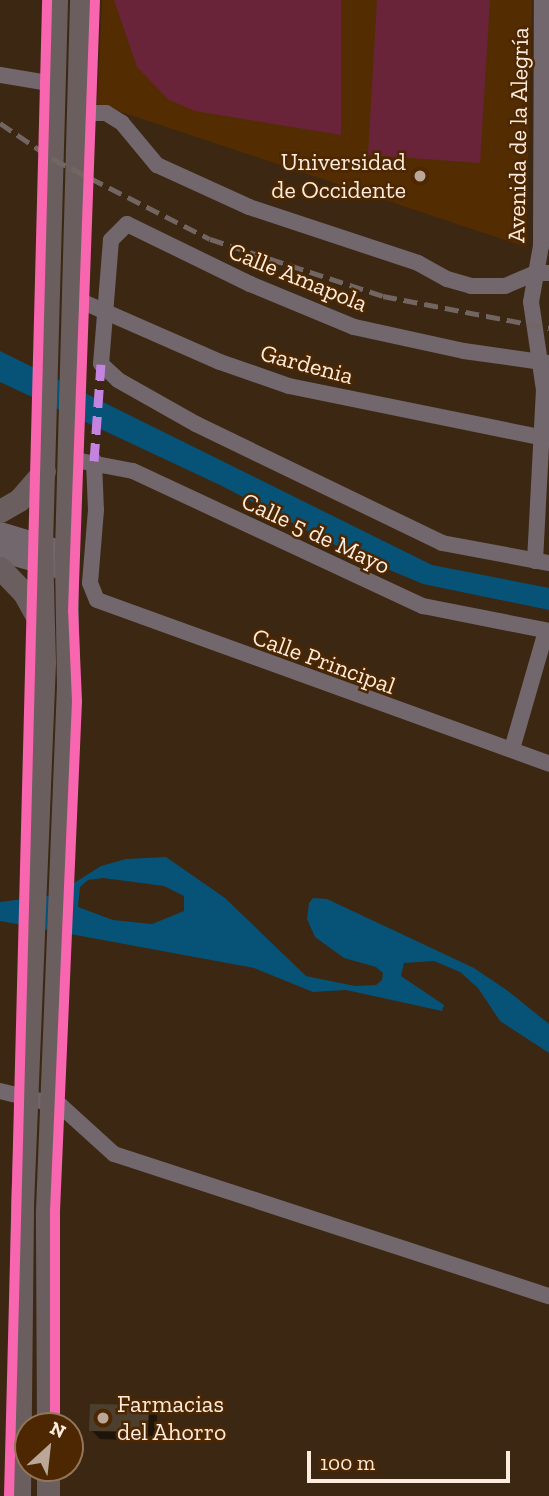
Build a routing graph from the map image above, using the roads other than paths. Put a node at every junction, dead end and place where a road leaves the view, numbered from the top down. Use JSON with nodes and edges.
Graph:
{"nodes":[{"id":1,"x":57,"y":0,"type":"edge"},
{"id":2,"x":81,"y":0,"type":"edge"},
{"id":3,"x":542,"y":0,"type":"edge"},
{"id":4,"x":545,"y":57,"type":"edge"},
{"id":5,"x":0,"y":75,"type":"edge"},
{"id":6,"x":55,"y":84,"type":"junction"},
{"id":7,"x":79,"y":113,"type":"junction"},
{"id":8,"x":542,"y":273,"type":"edge"},
{"id":9,"x":74,"y":298,"type":"junction"},
{"id":10,"x":107,"y":311,"type":"junction"},
{"id":11,"x":546,"y":362,"type":"edge"},
{"id":12,"x":540,"y":438,"type":"junction"},
{"id":13,"x":70,"y":459,"type":"junction"},
{"id":14,"x":94,"y":461,"type":"junction"},
{"id":15,"x":44,"y":471,"type":"junction"},
{"id":16,"x":543,"y":483,"type":"edge"},
{"id":17,"x":0,"y":511,"type":"edge"},
{"id":18,"x":0,"y":532,"type":"edge"},
{"id":19,"x":0,"y":551,"type":"edge"},
{"id":20,"x":41,"y":554,"type":"junction"},
{"id":21,"x":66,"y":561,"type":"junction"},
{"id":22,"x":542,"y":562,"type":"edge"},
{"id":23,"x":0,"y":568,"type":"edge"},
{"id":24,"x":44,"y":631,"type":"junction"},
{"id":25,"x":547,"y":631,"type":"edge"},
{"id":26,"x":512,"y":749,"type":"junction"},
{"id":27,"x":549,"y":764,"type":"edge"},
{"id":28,"x":0,"y":1091,"type":"edge"},
{"id":29,"x":549,"y":1296,"type":"edge"},
{"id":30,"x":48,"y":1412,"type":"edge"},
{"id":31,"x":19,"y":1496,"type":"edge"}],
"edges":[{"from":1,"to":6,"type":"main road"},
{"from":2,"to":7,"type":"main road"},
{"from":3,"to":4,"type":"street","name":"Avenida de la Alegría"},
{"from":4,"to":8,"type":"street","name":"Avenida de la Alegría"},
{"from":5,"to":6,"type":"street"},
{"from":6,"to":15,"type":"main road"},
{"from":7,"to":8,"type":"street"},
{"from":7,"to":9,"type":"main road"},
{"from":8,"to":11,"type":"street","name":"Avenida de la Alegría"},
{"from":9,"to":10,"type":"street","name":"Gardenia"},
{"from":9,"to":13,"type":"main road"},
{"from":10,"to":11,"type":"street","name":"Calle Amapola"},
{"from":10,"to":12,"type":"street","name":"Gardenia"},
{"from":10,"to":22,"type":"street"},
{"from":11,"to":12,"type":"street","name":"Avenida de la Alegría"},
{"from":12,"to":16,"type":"street","name":"Avenida de la Alegría"},
{"from":13,"to":14,"type":"street","name":"Calle 5 de Mayo"},
{"from":13,"to":21,"type":"main road"},
{"from":14,"to":25,"type":"street","name":"Calle 5 de Mayo"},
{"from":14,"to":26,"type":"street","name":"Calle Principal"},
{"from":15,"to":17,"type":"main road"},
{"from":15,"to":20,"type":"main road"},
{"from":16,"to":22,"type":"street","name":"Avenida de la Alegría"},
{"from":18,"to":20,"type":"street"},
{"from":19,"to":20,"type":"street"},
{"from":20,"to":21,"type":"street"},
{"from":20,"to":24,"type":"main road"},
{"from":21,"to":30,"type":"main road"},
{"from":23,"to":24,"type":"main road"},
{"from":24,"to":31,"type":"main road"},
{"from":25,"to":26,"type":"street"},
{"from":26,"to":27,"type":"street","name":"Calle Principal"},
{"from":28,"to":29,"type":"street"}]}
